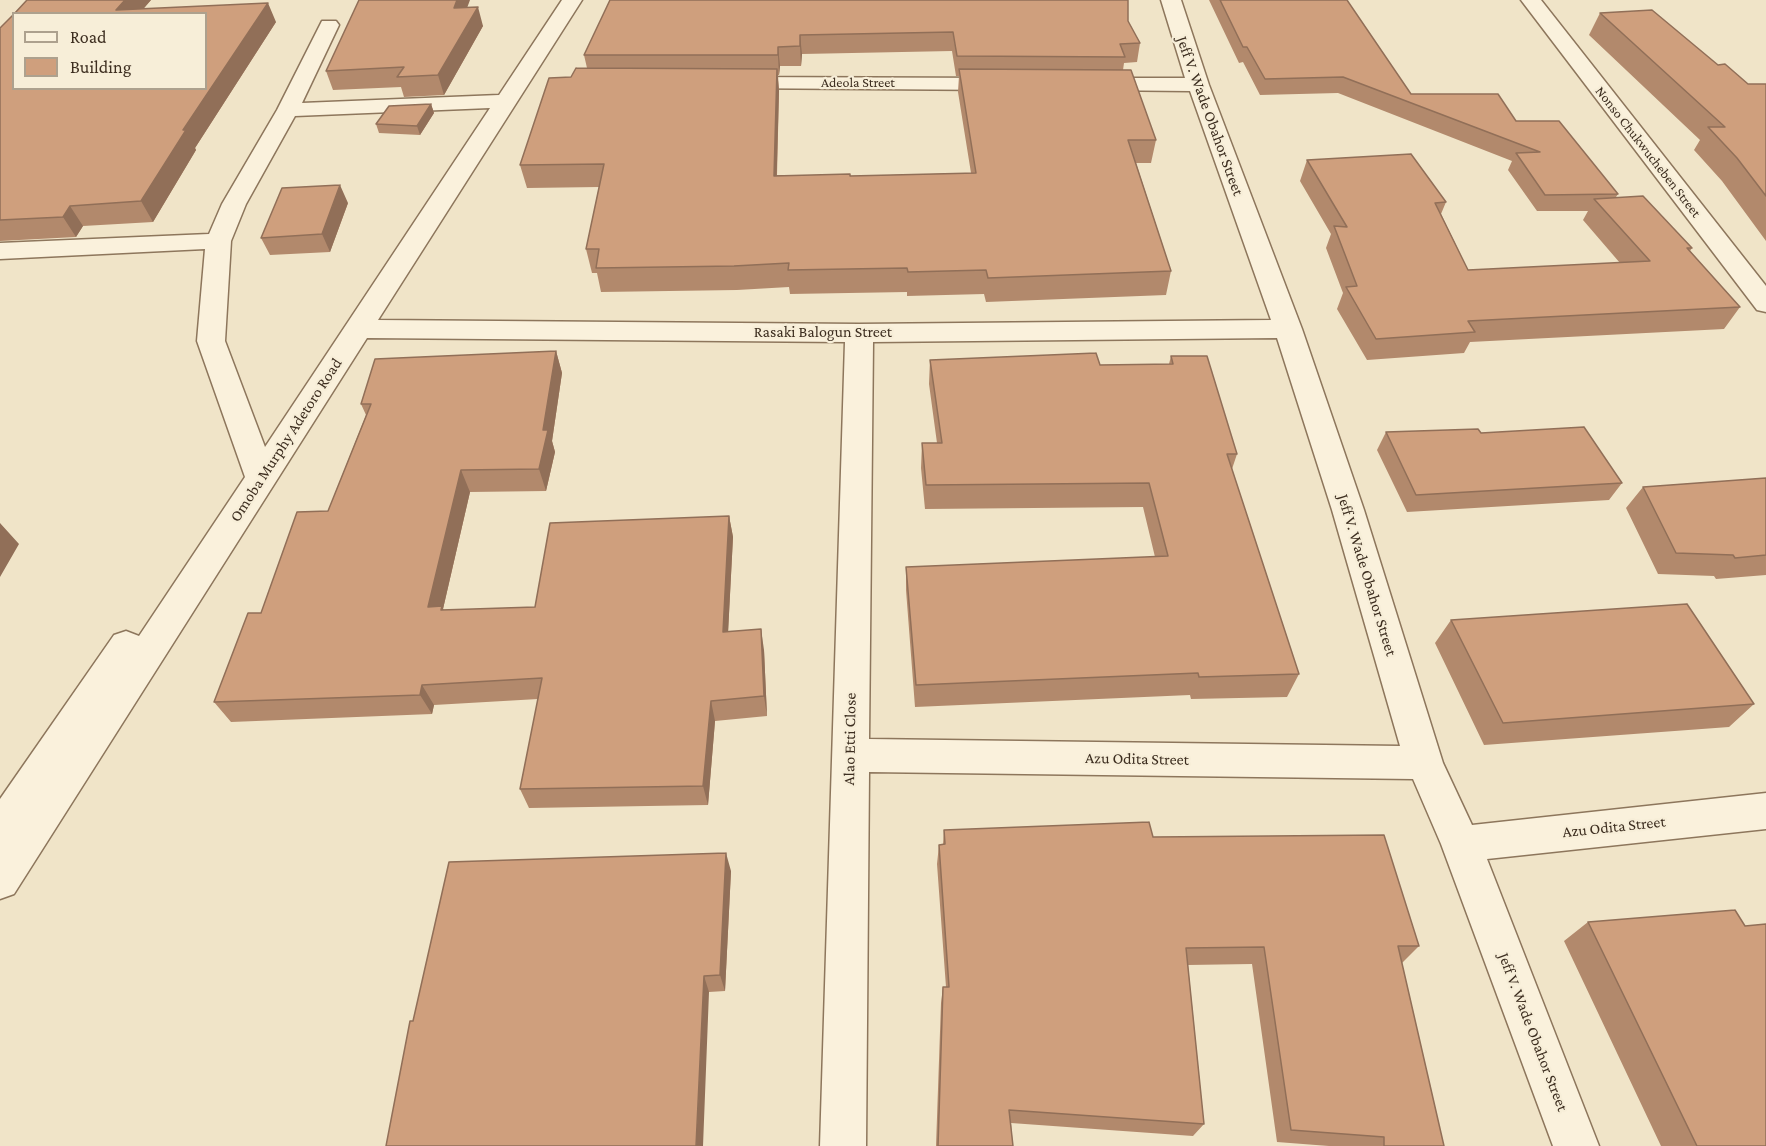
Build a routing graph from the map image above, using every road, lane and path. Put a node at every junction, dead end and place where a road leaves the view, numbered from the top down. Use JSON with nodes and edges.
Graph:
{"nodes":[{"id":1,"x":551,"y":0,"type":"edge"},
{"id":2,"x":572,"y":0,"type":"edge"},
{"id":3,"x":1171,"y":0,"type":"edge"},
{"id":4,"x":1531,"y":0,"type":"edge"},
{"id":5,"x":329,"y":25,"type":"dead end"},
{"id":6,"x":709,"y":83,"type":"edge"},
{"id":7,"x":1019,"y":84,"type":"edge"},
{"id":8,"x":1066,"y":84,"type":"edge"},
{"id":9,"x":1198,"y":85,"type":"junction"},
{"id":10,"x":513,"y":92,"type":"junction"},
{"id":11,"x":288,"y":110,"type":"junction"},
{"id":12,"x":218,"y":241,"type":"junction"},
{"id":13,"x":0,"y":251,"type":"edge"},
{"id":14,"x":1766,"y":304,"type":"edge"},
{"id":15,"x":358,"y":329,"type":"junction"},
{"id":16,"x":1288,"y":329,"type":"junction"},
{"id":17,"x":859,"y":333,"type":"junction"},
{"id":18,"x":257,"y":468,"type":"junction"},
{"id":19,"x":850,"y":755,"type":"junction"},
{"id":20,"x":1425,"y":763,"type":"junction"},
{"id":21,"x":1766,"y":811,"type":"edge"},
{"id":22,"x":0,"y":832,"type":"edge"},
{"id":23,"x":1461,"y":844,"type":"junction"},
{"id":24,"x":0,"y":880,"type":"edge"},
{"id":25,"x":843,"y":1146,"type":"edge"},
{"id":26,"x":1576,"y":1146,"type":"edge"}],
"edges":[{"from":1,"to":10,"type":"street","name":"Omoba Murphy Adetoro Road"},
{"from":2,"to":10,"type":"street","name":"Omoba Murphy Adetoro Road"},
{"from":3,"to":9,"type":"street","name":"Jeff V. Wade Obahor Street"},
{"from":4,"to":14,"type":"street","name":"Nonso Chukwucheben Street"},
{"from":5,"to":11,"type":"street"},
{"from":6,"to":7,"type":"street","name":"Adeola Street"},
{"from":8,"to":9,"type":"street"},
{"from":9,"to":16,"type":"street","name":"Jeff V. Wade Obahor Street"},
{"from":10,"to":11,"type":"street"},
{"from":10,"to":15,"type":"street","name":"Omoba Murphy Adetoro Road"},
{"from":10,"to":18,"type":"street","name":"Omoba Murphy Adetoro Road"},
{"from":11,"to":12,"type":"street"},
{"from":12,"to":13,"type":"street"},
{"from":12,"to":18,"type":"street"},
{"from":15,"to":17,"type":"street","name":"Rasaki Balogun Street"},
{"from":15,"to":18,"type":"street","name":"Omoba Murphy Adetoro Road"},
{"from":16,"to":17,"type":"street","name":"Rasaki Balogun Street"},
{"from":16,"to":20,"type":"street","name":"Jeff V. Wade Obahor Street"},
{"from":17,"to":19,"type":"street","name":"Alao Etti Close"},
{"from":18,"to":22,"type":"street","name":"Omoba Murphy Adetoro Road"},
{"from":18,"to":24,"type":"street","name":"Omoba Murphy Adetoro Road"},
{"from":19,"to":20,"type":"street","name":"Azu Odita Street"},
{"from":19,"to":25,"type":"street","name":"Alao Etti Close"},
{"from":20,"to":23,"type":"street","name":"Jeff V. Wade Obahor Street"},
{"from":21,"to":23,"type":"street","name":"Azu Odita Street"},
{"from":23,"to":26,"type":"street","name":"Jeff V. Wade Obahor Street"}]}
